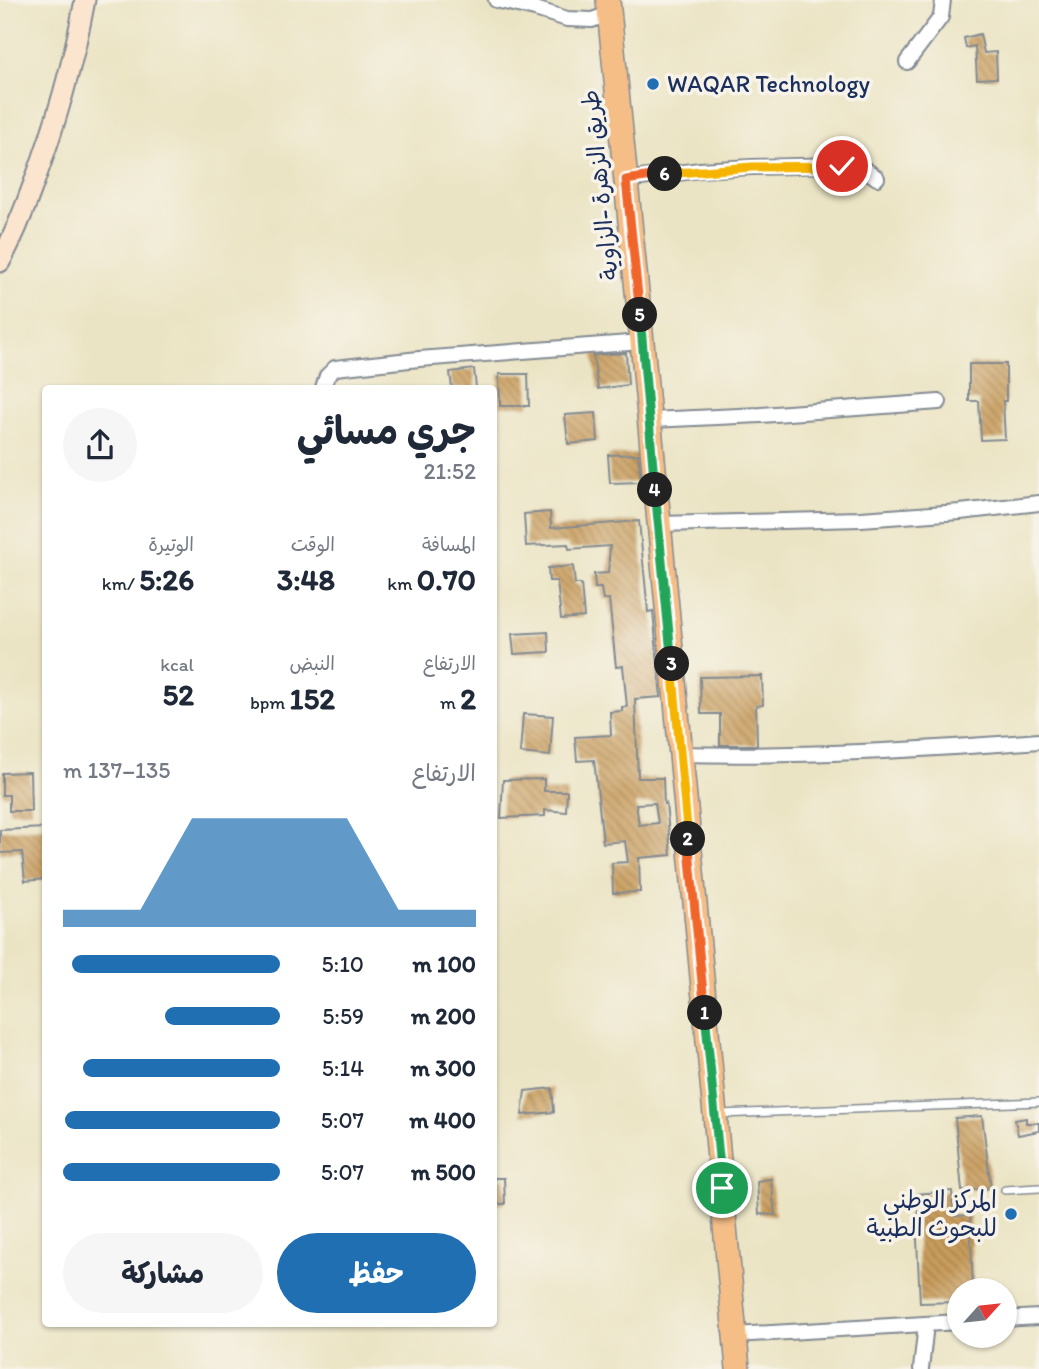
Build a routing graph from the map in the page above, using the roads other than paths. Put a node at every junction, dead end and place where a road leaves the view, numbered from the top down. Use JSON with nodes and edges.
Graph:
{"nodes":[{"id":1,"x":85,"y":0,"type":"edge"},
{"id":2,"x":496,"y":0,"type":"edge"},
{"id":3,"x":943,"y":0,"type":"edge"},
{"id":4,"x":609,"y":7,"type":"edge"},
{"id":5,"x":907,"y":62,"type":"dead end"},
{"id":6,"x":877,"y":178,"type":"dead end"},
{"id":7,"x":626,"y":180,"type":"junction"},
{"id":8,"x":0,"y":262,"type":"edge"},
{"id":9,"x":642,"y":342,"type":"junction"},
{"id":10,"x":324,"y":385,"type":"edge"},
{"id":11,"x":939,"y":402,"type":"dead end"},
{"id":12,"x":650,"y":420,"type":"junction"},
{"id":13,"x":1039,"y":503,"type":"edge"},
{"id":14,"x":658,"y":524,"type":"junction"},
{"id":15,"x":1039,"y":741,"type":"edge"},
{"id":16,"x":680,"y":754,"type":"junction"},
{"id":17,"x":1039,"y":1102,"type":"edge"},
{"id":18,"x":715,"y":1115,"type":"junction"},
{"id":19,"x":1039,"y":1188,"type":"edge"},
{"id":20,"x":1005,"y":1190,"type":"dead end"},
{"id":21,"x":1039,"y":1317,"type":"edge"},
{"id":22,"x":1017,"y":1318,"type":"edge"},
{"id":23,"x":947,"y":1323,"type":"edge"},
{"id":24,"x":926,"y":1324,"type":"junction"},
{"id":25,"x":735,"y":1335,"type":"junction"},
{"id":26,"x":738,"y":1369,"type":"edge"},
{"id":27,"x":921,"y":1369,"type":"edge"}],
"edges":[{"from":1,"to":8,"type":"main road"},
{"from":2,"to":4,"type":"street"},
{"from":3,"to":5,"type":"street"},
{"from":4,"to":7,"type":"main road","name":"طريق الزهرة -الزاوية"},
{"from":6,"to":7,"type":"street"},
{"from":7,"to":9,"type":"main road","name":"طريق الزهرة -الزاوية"},
{"from":9,"to":10,"type":"street"},
{"from":9,"to":12,"type":"main road","name":"طريق الزهرة -الزاوية"},
{"from":11,"to":12,"type":"street"},
{"from":12,"to":14,"type":"main road","name":"طريق الزهرة -الزاوية"},
{"from":13,"to":14,"type":"street"},
{"from":14,"to":16,"type":"main road","name":"طريق الزهرة -الزاوية"},
{"from":15,"to":16,"type":"street"},
{"from":16,"to":18,"type":"main road","name":"طريق الزهرة -الزاوية"},
{"from":17,"to":18,"type":"lane"},
{"from":18,"to":25,"type":"main road","name":"طريق الزهرة -الزاوية"},
{"from":19,"to":20,"type":"lane"},
{"from":21,"to":22,"type":"street"},
{"from":23,"to":24,"type":"street"},
{"from":24,"to":25,"type":"street"},
{"from":24,"to":27,"type":"street"},
{"from":25,"to":26,"type":"main road","name":"طريق الزهرة -الزاوية"}]}
